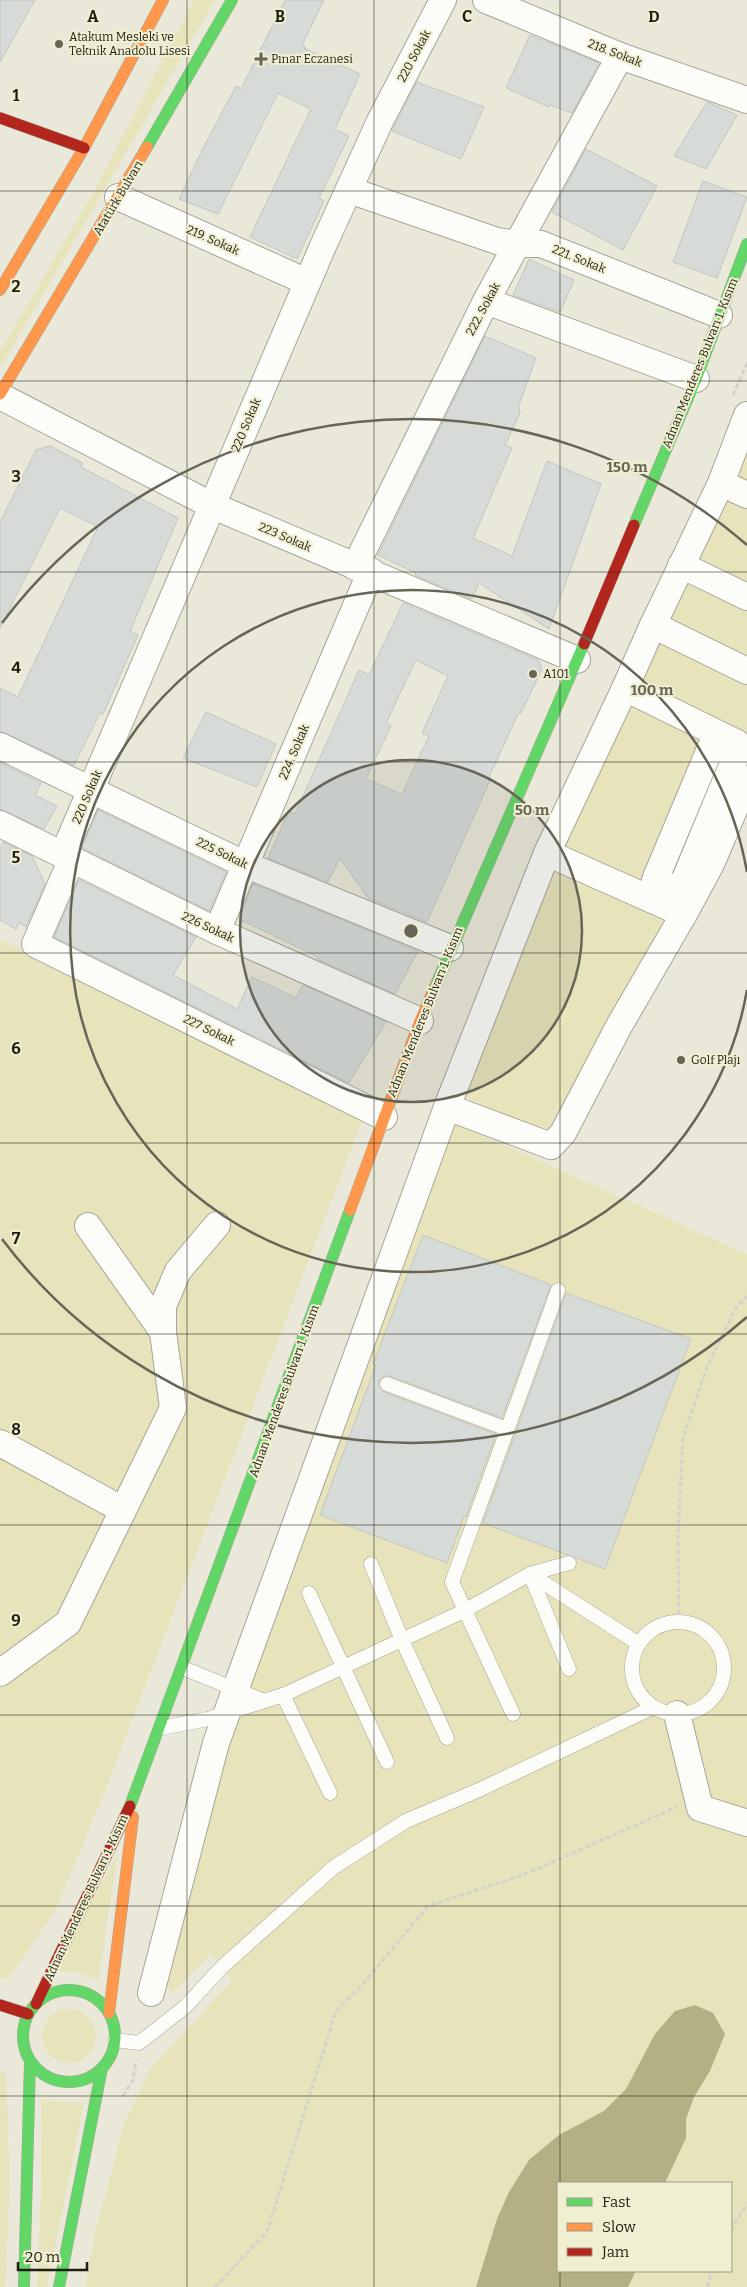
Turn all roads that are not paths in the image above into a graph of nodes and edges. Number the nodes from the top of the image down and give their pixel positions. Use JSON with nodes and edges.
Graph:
{"nodes":[{"id":1,"x":163,"y":0,"type":"edge"},
{"id":2,"x":232,"y":0,"type":"edge"},
{"id":3,"x":443,"y":0,"type":"edge"},
{"id":4,"x":486,"y":0,"type":"edge"},
{"id":5,"x":620,"y":56,"type":"junction"},
{"id":6,"x":747,"y":100,"type":"edge"},
{"id":7,"x":0,"y":118,"type":"edge"},
{"id":8,"x":84,"y":148,"type":"junction"},
{"id":9,"x":349,"y":190,"type":"junction"},
{"id":10,"x":118,"y":197,"type":"junction"},
{"id":11,"x":519,"y":244,"type":"junction"},
{"id":12,"x":747,"y":244,"type":"edge"},
{"id":13,"x":307,"y":282,"type":"junction"},
{"id":14,"x":0,"y":290,"type":"edge"},
{"id":15,"x":486,"y":301,"type":"junction"},
{"id":16,"x":719,"y":315,"type":"junction"},
{"id":17,"x":696,"y":379,"type":"junction"},
{"id":18,"x":0,"y":395,"type":"edge"},
{"id":19,"x":747,"y":415,"type":"edge"},
{"id":20,"x":721,"y":483,"type":"junction"},
{"id":21,"x":747,"y":495,"type":"edge"},
{"id":22,"x":211,"y":505,"type":"junction"},
{"id":23,"x":682,"y":565,"type":"junction"},
{"id":24,"x":363,"y":569,"type":"junction"},
{"id":25,"x":747,"y":597,"type":"edge"},
{"id":26,"x":653,"y":625,"type":"junction"},
{"id":27,"x":577,"y":660,"type":"junction"},
{"id":28,"x":747,"y":671,"type":"edge"},
{"id":29,"x":625,"y":688,"type":"junction"},
{"id":30,"x":0,"y":746,"type":"edge"},
{"id":31,"x":733,"y":746,"type":"edge"},
{"id":32,"x":747,"y":779,"type":"edge"},
{"id":33,"x":91,"y":789,"type":"junction"},
{"id":34,"x":0,"y":824,"type":"edge"},
{"id":35,"x":548,"y":853,"type":"junction"},
{"id":36,"x":67,"y":858,"type":"junction"},
{"id":37,"x":246,"y":865,"type":"junction"},
{"id":38,"x":657,"y":890,"type":"junction"},
{"id":39,"x":684,"y":914,"type":"junction"},
{"id":40,"x":217,"y":931,"type":"junction"},
{"id":41,"x":35,"y":944,"type":"joint"},
{"id":42,"x":450,"y":948,"type":"junction"},
{"id":43,"x":420,"y":1021,"type":"junction"},
{"id":44,"x":447,"y":1107,"type":"junction"},
{"id":45,"x":384,"y":1116,"type":"junction"},
{"id":46,"x":217,"y":1225,"type":"dead end"},
{"id":47,"x":88,"y":1226,"type":"dead end"},
{"id":48,"x":558,"y":1290,"type":"dead end"},
{"id":49,"x":164,"y":1332,"type":"junction"},
{"id":50,"x":387,"y":1384,"type":"dead end"},
{"id":51,"x":507,"y":1429,"type":"junction"},
{"id":52,"x":0,"y":1443,"type":"edge"},
{"id":53,"x":123,"y":1510,"type":"junction"},
{"id":54,"x":569,"y":1563,"type":"dead end"},
{"id":55,"x":371,"y":1564,"type":"dead end"},
{"id":56,"x":530,"y":1574,"type":"junction"},
{"id":57,"x":309,"y":1593,"type":"dead end"},
{"id":58,"x":464,"y":1611,"type":"junction"},
{"id":59,"x":402,"y":1640,"type":"junction"},
{"id":60,"x":639,"y":1644,"type":"junction"},
{"id":61,"x":184,"y":1668,"type":"junction"},
{"id":62,"x":343,"y":1668,"type":"junction"},
{"id":63,"x":568,"y":1669,"type":"dead end"},
{"id":64,"x":0,"y":1673,"type":"edge"},
{"id":65,"x":283,"y":1695,"type":"junction"},
{"id":66,"x":231,"y":1701,"type":"junction"},
{"id":67,"x":264,"y":1701,"type":"junction"},
{"id":68,"x":665,"y":1711,"type":"junction"},
{"id":69,"x":513,"y":1714,"type":"dead end"},
{"id":70,"x":162,"y":1728,"type":"junction"},
{"id":71,"x":447,"y":1738,"type":"dead end"},
{"id":72,"x":387,"y":1762,"type":"dead end"},
{"id":73,"x":136,"y":1793,"type":"junction"},
{"id":74,"x":330,"y":1793,"type":"dead end"},
{"id":75,"x":747,"y":1823,"type":"edge"},
{"id":76,"x":151,"y":1993,"type":"dead end"},
{"id":77,"x":36,"y":2004,"type":"junction"},
{"id":78,"x":0,"y":2005,"type":"edge"},
{"id":79,"x":109,"y":2013,"type":"junction"},
{"id":80,"x":28,"y":2014,"type":"junction"},
{"id":81,"x":115,"y":2040,"type":"junction"},
{"id":82,"x":8,"y":2042,"type":"dead end"},
{"id":83,"x":24,"y":2046,"type":"junction"},
{"id":84,"x":30,"y":2061,"type":"junction"},
{"id":85,"x":102,"y":2068,"type":"junction"},
{"id":86,"x":24,"y":2287,"type":"edge"},
{"id":87,"x":60,"y":2287,"type":"edge"}],
"edges":[{"from":1,"to":8,"type":"main road"},
{"from":2,"to":10,"type":"main road","name":"Atatürk Bulvarı"},
{"from":3,"to":9,"type":"street","name":"220 Sokak"},
{"from":4,"to":5,"type":"street","name":"218. Sokak"},
{"from":5,"to":6,"type":"street","name":"218. Sokak"},
{"from":5,"to":11,"type":"street","name":"222. Sokak"},
{"from":7,"to":8,"type":"main road"},
{"from":8,"to":14,"type":"main road"},
{"from":9,"to":11,"type":"street","name":"221. Sokak"},
{"from":9,"to":13,"type":"street","name":"220 Sokak"},
{"from":10,"to":13,"type":"street","name":"219. Sokak"},
{"from":10,"to":18,"type":"main road","name":"Atatürk Bulvarı"},
{"from":11,"to":15,"type":"street","name":"222. Sokak"},
{"from":11,"to":16,"type":"street","name":"221. Sokak"},
{"from":12,"to":16,"type":"main road","name":"Adnan Menderes Bulvarı 1. Kısım"},
{"from":13,"to":22,"type":"street","name":"220 Sokak"},
{"from":15,"to":17,"type":"street"},
{"from":15,"to":24,"type":"street","name":"222. Sokak"},
{"from":16,"to":17,"type":"main road","name":"Adnan Menderes Bulvarı 1. Kısım"},
{"from":17,"to":27,"type":"main road","name":"Adnan Menderes Bulvarı 1. Kısım"},
{"from":18,"to":22,"type":"street","name":"223 Sokak"},
{"from":19,"to":20,"type":"street"},
{"from":20,"to":21,"type":"street"},
{"from":20,"to":23,"type":"street"},
{"from":22,"to":24,"type":"street","name":"223 Sokak"},
{"from":22,"to":33,"type":"street","name":"220 Sokak"},
{"from":23,"to":25,"type":"street"},
{"from":23,"to":26,"type":"street"},
{"from":24,"to":27,"type":"street","name":"223 Sokak"},
{"from":24,"to":37,"type":"street","name":"224. Sokak"},
{"from":26,"to":28,"type":"street"},
{"from":26,"to":29,"type":"street"},
{"from":27,"to":42,"type":"main road","name":"Adnan Menderes Bulvarı 1. Kısım"},
{"from":29,"to":31,"type":"street"},
{"from":29,"to":35,"type":"street"},
{"from":30,"to":33,"type":"street","name":"225 Sokak"},
{"from":31,"to":38,"type":"street"},
{"from":32,"to":39,"type":"street"},
{"from":33,"to":36,"type":"street","name":"220 Sokak"},
{"from":33,"to":37,"type":"street","name":"225 Sokak"},
{"from":34,"to":36,"type":"street","name":"226 Sokak"},
{"from":35,"to":38,"type":"street"},
{"from":35,"to":44,"type":"street"},
{"from":36,"to":40,"type":"street","name":"226 Sokak"},
{"from":36,"to":41,"type":"street","name":"220 Sokak"},
{"from":37,"to":40,"type":"street","name":"224. Sokak"},
{"from":37,"to":42,"type":"street","name":"225 Sokak"},
{"from":38,"to":39,"type":"street"},
{"from":39,"to":44,"type":"street"},
{"from":40,"to":43,"type":"street","name":"226 Sokak"},
{"from":41,"to":45,"type":"street","name":"227 Sokak"},
{"from":42,"to":43,"type":"main road","name":"Adnan Menderes Bulvarı 1. Kısım"},
{"from":43,"to":45,"type":"main road","name":"Adnan Menderes Bulvarı 1. Kısım"},
{"from":44,"to":66,"type":"street"},
{"from":45,"to":61,"type":"main road","name":"Adnan Menderes Bulvarı 1. Kısım"},
{"from":46,"to":49,"type":"street"},
{"from":47,"to":49,"type":"street"},
{"from":48,"to":51,"type":"lane"},
{"from":49,"to":53,"type":"street"},
{"from":50,"to":51,"type":"lane"},
{"from":51,"to":58,"type":"lane"},
{"from":52,"to":53,"type":"street"},
{"from":53,"to":64,"type":"street"},
{"from":54,"to":56,"type":"lane"},
{"from":55,"to":59,"type":"lane"},
{"from":56,"to":58,"type":"lane"},
{"from":56,"to":60,"type":"lane"},
{"from":56,"to":63,"type":"lane"},
{"from":57,"to":62,"type":"lane"},
{"from":58,"to":59,"type":"lane"},
{"from":58,"to":69,"type":"lane"},
{"from":59,"to":62,"type":"lane"},
{"from":59,"to":71,"type":"lane"},
{"from":60,"to":68,"type":"lane"},
{"from":60,"to":68,"type":"lane"},
{"from":61,"to":66,"type":"lane"},
{"from":61,"to":70,"type":"main road","name":"Adnan Menderes Bulvarı 1. Kısım"},
{"from":62,"to":65,"type":"lane"},
{"from":62,"to":72,"type":"lane"},
{"from":65,"to":67,"type":"lane"},
{"from":65,"to":74,"type":"lane"},
{"from":66,"to":67,"type":"lane"},
{"from":66,"to":67,"type":"lane"},
{"from":66,"to":70,"type":"lane"},
{"from":66,"to":76,"type":"street"},
{"from":68,"to":75,"type":"street"},
{"from":68,"to":81,"type":"lane"},
{"from":70,"to":73,"type":"main road","name":"Adnan Menderes Bulvarı 1. Kısım"},
{"from":73,"to":77,"type":"main road","name":"Adnan Menderes Bulvarı 1. Kısım"},
{"from":73,"to":79,"type":"main road","name":"Adnan Menderes Bulvarı 1. Kısım"},
{"from":77,"to":79,"type":"main road"},
{"from":77,"to":80,"type":"main road"},
{"from":78,"to":80,"type":"main road"},
{"from":79,"to":81,"type":"main road"},
{"from":80,"to":83,"type":"main road"},
{"from":81,"to":85,"type":"main road"},
{"from":82,"to":83,"type":"main road"},
{"from":83,"to":84,"type":"main road"},
{"from":84,"to":85,"type":"main road"},
{"from":84,"to":86,"type":"main road"},
{"from":85,"to":87,"type":"main road"}]}
